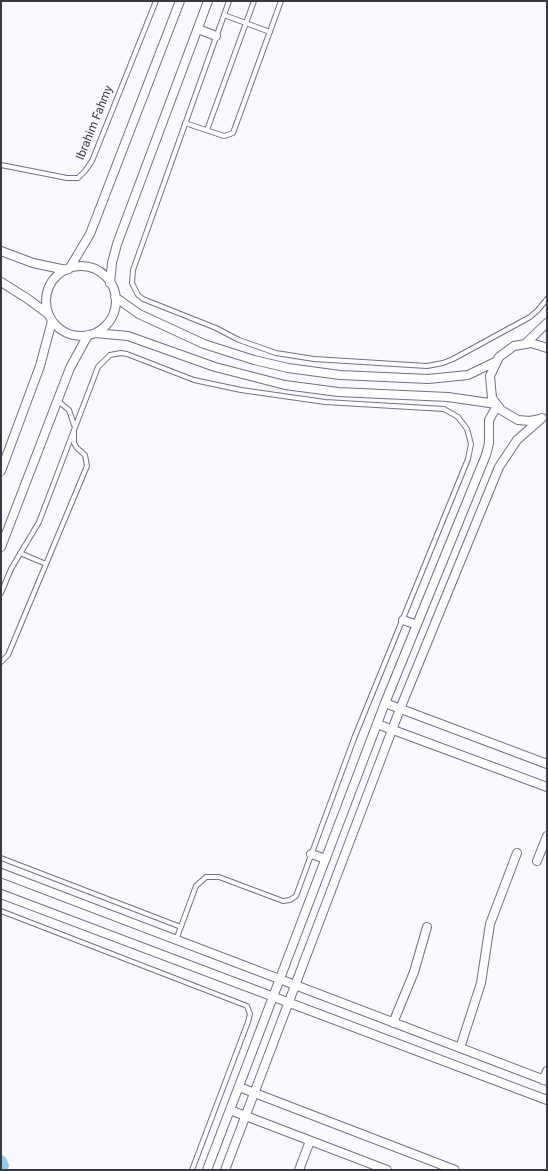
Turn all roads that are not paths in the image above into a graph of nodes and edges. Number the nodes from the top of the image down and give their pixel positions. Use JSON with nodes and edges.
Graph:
{"nodes":[{"id":1,"x":156,"y":1,"type":"edge"},
{"id":2,"x":180,"y":1,"type":"edge"},
{"id":3,"x":208,"y":1,"type":"edge"},
{"id":4,"x":229,"y":1,"type":"edge"},
{"id":5,"x":254,"y":1,"type":"edge"},
{"id":6,"x":282,"y":1,"type":"edge"},
{"id":7,"x":224,"y":15,"type":"junction"},
{"id":8,"x":246,"y":23,"type":"junction"},
{"id":9,"x":198,"y":29,"type":"junction"},
{"id":10,"x":270,"y":32,"type":"junction"},
{"id":11,"x":216,"y":36,"type":"junction"},
{"id":12,"x":185,"y":123,"type":"junction"},
{"id":13,"x":207,"y":130,"type":"junction"},
{"id":14,"x":1,"y":165,"type":"edge"},
{"id":15,"x":1,"y":251,"type":"edge"},
{"id":16,"x":68,"y":269,"type":"junction"},
{"id":17,"x":1,"y":282,"type":"edge"},
{"id":18,"x":110,"y":283,"type":"junction"},
{"id":19,"x":115,"y":296,"type":"junction"},
{"id":20,"x":547,"y":299,"type":"edge"},
{"id":21,"x":50,"y":318,"type":"junction"},
{"id":22,"x":547,"y":323,"type":"edge"},
{"id":23,"x":92,"y":334,"type":"junction"},
{"id":24,"x":526,"y":343,"type":"junction"},
{"id":25,"x":547,"y":348,"type":"edge"},
{"id":26,"x":495,"y":362,"type":"junction"},
{"id":27,"x":58,"y":401,"type":"junction"},
{"id":28,"x":497,"y":405,"type":"junction"},
{"id":29,"x":545,"y":417,"type":"edge"},
{"id":30,"x":74,"y":428,"type":"junction"},
{"id":31,"x":1,"y":471,"type":"edge"},
{"id":32,"x":1,"y":547,"type":"edge"},
{"id":33,"x":20,"y":553,"type":"junction"},
{"id":34,"x":46,"y":564,"type":"junction"},
{"id":35,"x":1,"y":593,"type":"edge"},
{"id":36,"x":403,"y":620,"type":"junction"},
{"id":37,"x":417,"y":625,"type":"junction"},
{"id":38,"x":1,"y":662,"type":"edge"},
{"id":39,"x":385,"y":703,"type":"junction"},
{"id":40,"x":400,"y":709,"type":"junction"},
{"id":41,"x":378,"y":724,"type":"junction"},
{"id":42,"x":392,"y":729,"type":"junction"},
{"id":43,"x":547,"y":764,"type":"edge"},
{"id":44,"x":547,"y":787,"type":"edge"},
{"id":45,"x":547,"y":836,"type":"edge"},
{"id":46,"x":517,"y":853,"type":"dead end"},
{"id":47,"x":311,"y":854,"type":"junction"},
{"id":48,"x":1,"y":858,"type":"edge"},
{"id":49,"x":326,"y":859,"type":"junction"},
{"id":50,"x":537,"y":861,"type":"dead end"},
{"id":51,"x":1,"y":873,"type":"edge"},
{"id":52,"x":1,"y":894,"type":"edge"},
{"id":53,"x":1,"y":911,"type":"edge"},
{"id":54,"x":181,"y":927,"type":"junction"},
{"id":55,"x":427,"y":927,"type":"dead end"},
{"id":56,"x":176,"y":940,"type":"junction"},
{"id":57,"x":280,"y":980,"type":"junction"},
{"id":58,"x":295,"y":986,"type":"junction"},
{"id":59,"x":273,"y":997,"type":"junction"},
{"id":60,"x":288,"y":1002,"type":"junction"},
{"id":61,"x":393,"y":1023,"type":"junction"},
{"id":62,"x":460,"y":1048,"type":"junction"},
{"id":63,"x":547,"y":1071,"type":"edge"},
{"id":64,"x":545,"y":1081,"type":"edge"},
{"id":65,"x":239,"y":1087,"type":"junction"},
{"id":66,"x":254,"y":1093,"type":"junction"},
{"id":67,"x":547,"y":1100,"type":"edge"},
{"id":68,"x":230,"y":1110,"type":"junction"},
{"id":69,"x":245,"y":1116,"type":"junction"},
{"id":70,"x":310,"y":1141,"type":"junction"},
{"id":71,"x":192,"y":1170,"type":"edge"},
{"id":72,"x":207,"y":1170,"type":"edge"},
{"id":73,"x":224,"y":1170,"type":"edge"},
{"id":74,"x":299,"y":1170,"type":"edge"},
{"id":75,"x":387,"y":1170,"type":"edge"},
{"id":76,"x":455,"y":1170,"type":"edge"}],
"edges":[{"from":1,"to":14,"type":"lane","name":"Ibrahim Fahmy"},
{"from":2,"to":16,"type":"street"},
{"from":3,"to":9,"type":"street"},
{"from":4,"to":7,"type":"lane"},
{"from":5,"to":8,"type":"lane"},
{"from":6,"to":10,"type":"lane"},
{"from":7,"to":8,"type":"lane"},
{"from":7,"to":11,"type":"lane"},
{"from":8,"to":10,"type":"lane"},
{"from":8,"to":13,"type":"lane"},
{"from":9,"to":11,"type":"street"},
{"from":9,"to":18,"type":"street"},
{"from":10,"to":13,"type":"lane"},
{"from":11,"to":12,"type":"lane"},
{"from":12,"to":13,"type":"lane"},
{"from":12,"to":20,"type":"lane"},
{"from":15,"to":16,"type":"street"},
{"from":16,"to":18,"type":"street"},
{"from":16,"to":21,"type":"street"},
{"from":17,"to":21,"type":"street"},
{"from":18,"to":19,"type":"street"},
{"from":19,"to":23,"type":"street"},
{"from":19,"to":26,"type":"street"},
{"from":21,"to":23,"type":"street"},
{"from":21,"to":31,"type":"street"},
{"from":22,"to":24,"type":"street"},
{"from":23,"to":27,"type":"street"},
{"from":23,"to":28,"type":"street"},
{"from":24,"to":25,"type":"street"},
{"from":24,"to":26,"type":"street"},
{"from":26,"to":28,"type":"street"},
{"from":27,"to":30,"type":"lane"},
{"from":27,"to":32,"type":"street"},
{"from":28,"to":29,"type":"street"},
{"from":28,"to":37,"type":"street"},
{"from":29,"to":40,"type":"street"},
{"from":30,"to":33,"type":"lane"},
{"from":30,"to":34,"type":"lane"},
{"from":30,"to":36,"type":"lane"},
{"from":33,"to":34,"type":"lane"},
{"from":33,"to":35,"type":"lane"},
{"from":34,"to":38,"type":"lane"},
{"from":36,"to":37,"type":"street"},
{"from":36,"to":47,"type":"lane"},
{"from":37,"to":39,"type":"street"},
{"from":39,"to":40,"type":"street"},
{"from":39,"to":41,"type":"street"},
{"from":40,"to":42,"type":"street"},
{"from":40,"to":43,"type":"street"},
{"from":41,"to":42,"type":"street"},
{"from":41,"to":49,"type":"street"},
{"from":42,"to":44,"type":"street"},
{"from":42,"to":58,"type":"street"},
{"from":45,"to":50,"type":"street"},
{"from":46,"to":62,"type":"street"},
{"from":47,"to":49,"type":"street"},
{"from":47,"to":54,"type":"lane"},
{"from":48,"to":54,"type":"lane"},
{"from":49,"to":57,"type":"street"},
{"from":51,"to":56,"type":"street"},
{"from":52,"to":59,"type":"street"},
{"from":53,"to":71,"type":"lane"},
{"from":54,"to":56,"type":"lane"},
{"from":55,"to":61,"type":"street"},
{"from":56,"to":57,"type":"street"},
{"from":57,"to":58,"type":"street"},
{"from":57,"to":59,"type":"street"},
{"from":58,"to":60,"type":"street"},
{"from":58,"to":61,"type":"street"},
{"from":59,"to":60,"type":"street"},
{"from":59,"to":65,"type":"street"},
{"from":60,"to":66,"type":"street"},
{"from":60,"to":67,"type":"street"},
{"from":61,"to":62,"type":"street"},
{"from":62,"to":64,"type":"street"},
{"from":63,"to":64,"type":"street"},
{"from":65,"to":66,"type":"street"},
{"from":65,"to":68,"type":"street"},
{"from":66,"to":69,"type":"street"},
{"from":66,"to":76,"type":"street"},
{"from":68,"to":69,"type":"street"},
{"from":68,"to":72,"type":"street"},
{"from":69,"to":70,"type":"street"},
{"from":69,"to":73,"type":"street"},
{"from":70,"to":74,"type":"street"},
{"from":70,"to":75,"type":"street"}]}
